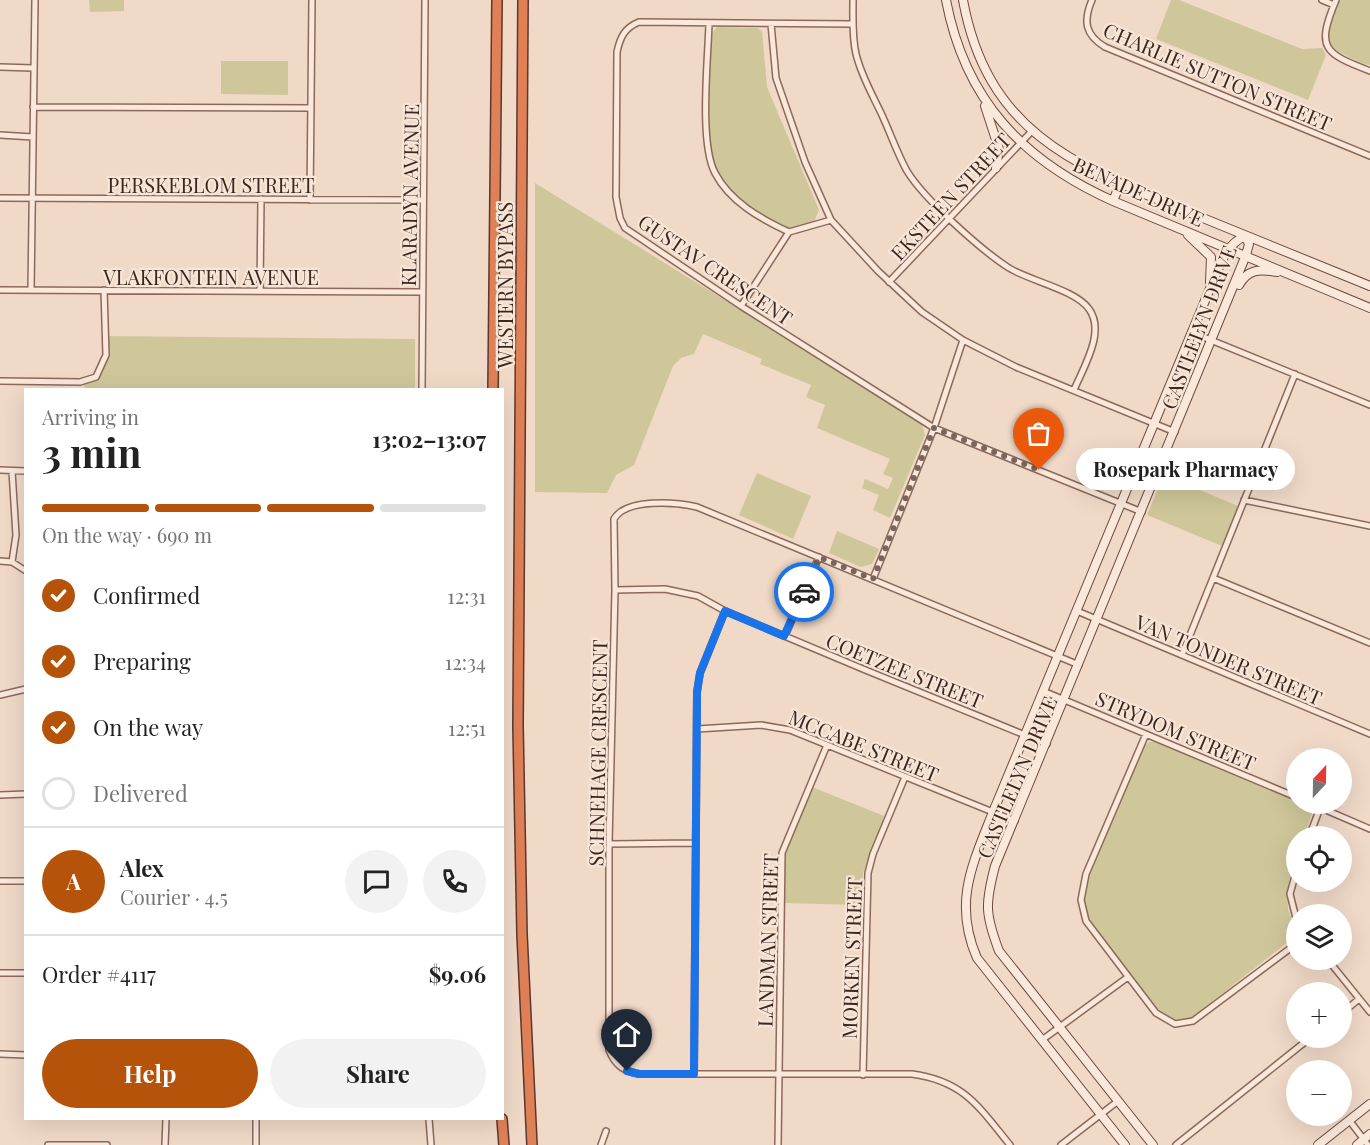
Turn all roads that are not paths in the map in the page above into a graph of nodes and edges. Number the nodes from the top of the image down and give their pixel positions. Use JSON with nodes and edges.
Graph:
{"nodes":[{"id":1,"x":35,"y":0,"type":"edge"},
{"id":2,"x":312,"y":0,"type":"edge"},
{"id":3,"x":426,"y":0,"type":"edge"},
{"id":4,"x":496,"y":0,"type":"edge"},
{"id":5,"x":524,"y":0,"type":"edge"},
{"id":6,"x":853,"y":0,"type":"edge"},
{"id":7,"x":946,"y":0,"type":"edge"},
{"id":8,"x":963,"y":0,"type":"edge"},
{"id":9,"x":1092,"y":0,"type":"edge"},
{"id":10,"x":1322,"y":0,"type":"edge"},
{"id":11,"x":1335,"y":2,"type":"edge"},
{"id":12,"x":708,"y":23,"type":"junction"},
{"id":13,"x":771,"y":24,"type":"junction"},
{"id":14,"x":853,"y":24,"type":"junction"},
{"id":15,"x":0,"y":67,"type":"edge"},
{"id":16,"x":33,"y":68,"type":"junction"},
{"id":17,"x":1370,"y":71,"type":"edge"},
{"id":18,"x":983,"y":100,"type":"junction"},
{"id":19,"x":33,"y":107,"type":"junction"},
{"id":20,"x":311,"y":108,"type":"junction"},
{"id":21,"x":1032,"y":131,"type":"junction"},
{"id":22,"x":0,"y":135,"type":"edge"},
{"id":23,"x":33,"y":136,"type":"junction"},
{"id":24,"x":1020,"y":143,"type":"junction"},
{"id":25,"x":1370,"y":156,"type":"edge"},
{"id":26,"x":996,"y":168,"type":"junction"},
{"id":27,"x":1120,"y":184,"type":"junction"},
{"id":28,"x":0,"y":198,"type":"edge"},
{"id":29,"x":32,"y":198,"type":"junction"},
{"id":30,"x":261,"y":200,"type":"junction"},
{"id":31,"x":310,"y":200,"type":"junction"},
{"id":32,"x":422,"y":200,"type":"junction"},
{"id":33,"x":1113,"y":201,"type":"junction"},
{"id":34,"x":950,"y":217,"type":"junction"},
{"id":35,"x":831,"y":220,"type":"junction"},
{"id":36,"x":1180,"y":228,"type":"junction"},
{"id":37,"x":789,"y":232,"type":"junction"},
{"id":38,"x":1245,"y":236,"type":"junction"},
{"id":39,"x":1228,"y":248,"type":"junction"},
{"id":40,"x":1246,"y":255,"type":"junction"},
{"id":41,"x":1296,"y":277,"type":"junction"},
{"id":42,"x":889,"y":282,"type":"junction"},
{"id":43,"x":1370,"y":286,"type":"edge"},
{"id":44,"x":0,"y":290,"type":"edge"},
{"id":45,"x":31,"y":290,"type":"junction"},
{"id":46,"x":104,"y":290,"type":"junction"},
{"id":47,"x":260,"y":291,"type":"junction"},
{"id":48,"x":1209,"y":291,"type":"junction"},
{"id":49,"x":422,"y":292,"type":"junction"},
{"id":50,"x":1227,"y":303,"type":"junction"},
{"id":51,"x":741,"y":306,"type":"junction"},
{"id":52,"x":1370,"y":308,"type":"edge"},
{"id":53,"x":1191,"y":332,"type":"junction"},
{"id":54,"x":963,"y":340,"type":"junction"},
{"id":55,"x":1212,"y":340,"type":"junction"},
{"id":56,"x":1295,"y":374,"type":"junction"},
{"id":57,"x":0,"y":381,"type":"edge"},
{"id":58,"x":422,"y":388,"type":"edge"},
{"id":59,"x":493,"y":388,"type":"edge"},
{"id":60,"x":1074,"y":390,"type":"junction"},
{"id":61,"x":1370,"y":405,"type":"edge"},
{"id":62,"x":1153,"y":424,"type":"junction"},
{"id":63,"x":934,"y":428,"type":"junction"},
{"id":64,"x":1175,"y":432,"type":"junction"},
{"id":65,"x":0,"y":470,"type":"edge"},
{"id":66,"x":12,"y":471,"type":"junction"},
{"id":67,"x":24,"y":471,"type":"edge"},
{"id":68,"x":1244,"y":500,"type":"junction"},
{"id":69,"x":1121,"y":503,"type":"junction"},
{"id":70,"x":1142,"y":512,"type":"junction"},
{"id":71,"x":1370,"y":526,"type":"edge"},
{"id":72,"x":819,"y":557,"type":"junction"},
{"id":73,"x":0,"y":561,"type":"edge"},
{"id":74,"x":12,"y":562,"type":"junction"},
{"id":75,"x":24,"y":570,"type":"edge"},
{"id":76,"x":1213,"y":578,"type":"junction"},
{"id":77,"x":873,"y":579,"type":"junction"},
{"id":78,"x":615,"y":590,"type":"junction"},
{"id":79,"x":725,"y":611,"type":"junction"},
{"id":80,"x":1077,"y":611,"type":"junction"},
{"id":81,"x":1098,"y":620,"type":"junction"},
{"id":82,"x":784,"y":636,"type":"junction"},
{"id":83,"x":1370,"y":643,"type":"edge"},
{"id":84,"x":1182,"y":655,"type":"junction"},
{"id":85,"x":1058,"y":656,"type":"junction"},
{"id":86,"x":1080,"y":666,"type":"junction"},
{"id":87,"x":24,"y":689,"type":"edge"},
{"id":88,"x":1044,"y":691,"type":"junction"},
{"id":89,"x":0,"y":695,"type":"edge"},
{"id":90,"x":1066,"y":700,"type":"junction"},
{"id":91,"x":697,"y":729,"type":"junction"},
{"id":92,"x":1146,"y":734,"type":"junction"},
{"id":93,"x":1370,"y":734,"type":"edge"},
{"id":94,"x":1026,"y":735,"type":"junction"},
{"id":95,"x":1047,"y":744,"type":"junction"},
{"id":96,"x":827,"y":745,"type":"junction"},
{"id":97,"x":905,"y":777,"type":"junction"},
{"id":98,"x":1286,"y":793,"type":"edge"},
{"id":99,"x":24,"y":794,"type":"edge"},
{"id":100,"x":0,"y":795,"type":"edge"},
{"id":101,"x":993,"y":812,"type":"junction"},
{"id":102,"x":1334,"y":814,"type":"edge"},
{"id":103,"x":1015,"y":821,"type":"junction"},
{"id":104,"x":1370,"y":829,"type":"edge"},
{"id":105,"x":695,"y":843,"type":"junction"},
{"id":106,"x":609,"y":844,"type":"junction"},
{"id":107,"x":0,"y":881,"type":"edge"},
{"id":108,"x":24,"y":882,"type":"edge"},
{"id":109,"x":1286,"y":951,"type":"edge"},
{"id":110,"x":1336,"y":970,"type":"edge"},
{"id":111,"x":0,"y":973,"type":"edge"},
{"id":112,"x":24,"y":973,"type":"edge"},
{"id":113,"x":1128,"y":976,"type":"junction"},
{"id":114,"x":1359,"y":999,"type":"junction"},
{"id":115,"x":1352,"y":1005,"type":"edge"},
{"id":116,"x":1370,"y":1012,"type":"edge"},
{"id":117,"x":1059,"y":1027,"type":"junction"},
{"id":118,"x":1042,"y":1040,"type":"junction"},
{"id":119,"x":1297,"y":1048,"type":"edge"},
{"id":120,"x":0,"y":1054,"type":"edge"},
{"id":121,"x":24,"y":1055,"type":"edge"},
{"id":122,"x":694,"y":1074,"type":"junction"},
{"id":123,"x":779,"y":1075,"type":"junction"},
{"id":124,"x":863,"y":1075,"type":"junction"},
{"id":125,"x":1118,"y":1101,"type":"junction"},
{"id":126,"x":1370,"y":1104,"type":"edge"},
{"id":127,"x":1101,"y":1114,"type":"junction"},
{"id":128,"x":1352,"y":1118,"type":"edge"},
{"id":129,"x":166,"y":1120,"type":"edge"},
{"id":130,"x":256,"y":1120,"type":"edge"},
{"id":131,"x":429,"y":1120,"type":"edge"},
{"id":132,"x":502,"y":1120,"type":"edge"},
{"id":133,"x":1352,"y":1123,"type":"edge"},
{"id":134,"x":1342,"y":1126,"type":"edge"},
{"id":135,"x":606,"y":1131,"type":"dead end"},
{"id":136,"x":1367,"y":1140,"type":"edge"},
{"id":137,"x":48,"y":1145,"type":"edge"},
{"id":138,"x":106,"y":1145,"type":"edge"},
{"id":139,"x":165,"y":1145,"type":"edge"},
{"id":140,"x":256,"y":1145,"type":"edge"},
{"id":141,"x":430,"y":1145,"type":"edge"},
{"id":142,"x":504,"y":1145,"type":"edge"},
{"id":143,"x":532,"y":1145,"type":"edge"},
{"id":144,"x":601,"y":1145,"type":"edge"},
{"id":145,"x":778,"y":1145,"type":"edge"},
{"id":146,"x":1010,"y":1145,"type":"edge"},
{"id":147,"x":1061,"y":1145,"type":"edge"},
{"id":148,"x":1125,"y":1145,"type":"edge"},
{"id":149,"x":1153,"y":1145,"type":"edge"},
{"id":150,"x":1176,"y":1145,"type":"edge"},
{"id":151,"x":1318,"y":1145,"type":"edge"},
{"id":152,"x":1357,"y":1145,"type":"edge"}],
"edges":[{"from":1,"to":16,"type":"street"},
{"from":2,"to":20,"type":"street"},
{"from":3,"to":32,"type":"street","name":"KLARADYN AVENUE"},
{"from":4,"to":59,"type":"highway","name":"WESTERN BYPASS"},
{"from":5,"to":143,"type":"highway","name":"WESTERN BYPASS"},
{"from":6,"to":14,"type":"street"},
{"from":7,"to":18,"type":"street","name":"BENADE DRIVE"},
{"from":8,"to":21,"type":"street","name":"BENADE DRIVE"},
{"from":9,"to":25,"type":"street","name":"CHARLIE SUTTON STREET"},
{"from":10,"to":11,"type":"street"},
{"from":11,"to":17,"type":"street"},
{"from":12,"to":13,"type":"street","name":"GUSTAV CRESCENT"},
{"from":12,"to":37,"type":"street"},
{"from":12,"to":51,"type":"street","name":"GUSTAV CRESCENT"},
{"from":13,"to":14,"type":"street","name":"GUSTAV CRESCENT"},
{"from":13,"to":35,"type":"street"},
{"from":14,"to":34,"type":"street"},
{"from":15,"to":16,"type":"street"},
{"from":16,"to":19,"type":"street"},
{"from":18,"to":24,"type":"street","name":"BENADE DRIVE"},
{"from":18,"to":26,"type":"street"},
{"from":19,"to":20,"type":"street"},
{"from":19,"to":23,"type":"street"},
{"from":20,"to":31,"type":"street"},
{"from":21,"to":24,"type":"street","name":"EKSTEEN STREET"},
{"from":21,"to":27,"type":"street","name":"BENADE DRIVE"},
{"from":22,"to":23,"type":"street"},
{"from":23,"to":29,"type":"street"},
{"from":24,"to":26,"type":"street","name":"EKSTEEN STREET"},
{"from":24,"to":33,"type":"street","name":"BENADE DRIVE"},
{"from":26,"to":34,"type":"street","name":"EKSTEEN STREET"},
{"from":27,"to":33,"type":"street"},
{"from":27,"to":38,"type":"street","name":"BENADE DRIVE"},
{"from":28,"to":29,"type":"street","name":"PERSKEBLOM STREET"},
{"from":29,"to":30,"type":"street","name":"PERSKEBLOM STREET"},
{"from":29,"to":45,"type":"street"},
{"from":30,"to":31,"type":"street","name":"PERSKEBLOM STREET"},
{"from":30,"to":47,"type":"street"},
{"from":31,"to":32,"type":"street","name":"PERSKEBLOM STREET"},
{"from":32,"to":49,"type":"street","name":"KLARADYN AVENUE"},
{"from":33,"to":36,"type":"street","name":"BENADE DRIVE"},
{"from":34,"to":42,"type":"street","name":"EKSTEEN STREET"},
{"from":34,"to":60,"type":"street"},
{"from":35,"to":37,"type":"street"},
{"from":35,"to":42,"type":"street"},
{"from":36,"to":39,"type":"street","name":"BENADE DRIVE"},
{"from":36,"to":48,"type":"street"},
{"from":37,"to":51,"type":"street"},
{"from":38,"to":39,"type":"street","name":"CASTLELYN DRIVE"},
{"from":38,"to":40,"type":"street","name":"CASTLELYN DRIVE"},
{"from":38,"to":43,"type":"street","name":"BENADE DRIVE"},
{"from":39,"to":40,"type":"street","name":"BENADE DRIVE"},
{"from":39,"to":48,"type":"street","name":"CASTLELYN DRIVE"},
{"from":40,"to":41,"type":"street","name":"BENADE DRIVE"},
{"from":40,"to":50,"type":"street","name":"CASTLELYN DRIVE"},
{"from":41,"to":50,"type":"street"},
{"from":41,"to":52,"type":"street","name":"BENADE DRIVE"},
{"from":42,"to":54,"type":"street"},
{"from":44,"to":45,"type":"street","name":"VLAKFONTEIN AVENUE"},
{"from":45,"to":46,"type":"street","name":"VLAKFONTEIN AVENUE"},
{"from":46,"to":47,"type":"street","name":"VLAKFONTEIN AVENUE"},
{"from":46,"to":57,"type":"street"},
{"from":47,"to":49,"type":"street","name":"VLAKFONTEIN AVENUE"},
{"from":48,"to":53,"type":"street","name":"CASTLELYN DRIVE"},
{"from":49,"to":58,"type":"street","name":"KLARADYN AVENUE"},
{"from":50,"to":55,"type":"street","name":"CASTLELYN DRIVE"},
{"from":51,"to":63,"type":"street","name":"GUSTAV CRESCENT"},
{"from":53,"to":55,"type":"street"},
{"from":53,"to":62,"type":"street","name":"CASTLELYN DRIVE"},
{"from":54,"to":60,"type":"street"},
{"from":54,"to":63,"type":"street"},
{"from":55,"to":56,"type":"street"},
{"from":55,"to":64,"type":"street","name":"CASTLELYN DRIVE"},
{"from":56,"to":61,"type":"street"},
{"from":56,"to":68,"type":"street"},
{"from":60,"to":62,"type":"street"},
{"from":62,"to":64,"type":"street"},
{"from":62,"to":69,"type":"street","name":"CASTLELYN DRIVE"},
{"from":63,"to":69,"type":"street","name":"GUSTAV CRESCENT"},
{"from":63,"to":77,"type":"street"},
{"from":64,"to":70,"type":"street","name":"CASTLELYN DRIVE"},
{"from":65,"to":66,"type":"street"},
{"from":66,"to":67,"type":"street"},
{"from":66,"to":74,"type":"street"},
{"from":68,"to":71,"type":"street"},
{"from":68,"to":76,"type":"street"},
{"from":69,"to":70,"type":"street","name":"GUSTAV CRESCENT"},
{"from":69,"to":80,"type":"street","name":"CASTLELYN DRIVE"},
{"from":70,"to":81,"type":"street","name":"CASTLELYN DRIVE"},
{"from":72,"to":77,"type":"street","name":"SCHNEHAGE CRESCENT"},
{"from":72,"to":78,"type":"street","name":"SCHNEHAGE CRESCENT"},
{"from":72,"to":82,"type":"street"},
{"from":73,"to":74,"type":"street"},
{"from":74,"to":75,"type":"street"},
{"from":76,"to":83,"type":"street"},
{"from":76,"to":84,"type":"street"},
{"from":77,"to":85,"type":"street","name":"SCHNEHAGE CRESCENT"},
{"from":78,"to":79,"type":"street","name":"COETZEE STREET"},
{"from":78,"to":106,"type":"street","name":"SCHNEHAGE CRESCENT"},
{"from":79,"to":82,"type":"street","name":"COETZEE STREET"},
{"from":79,"to":91,"type":"street"},
{"from":80,"to":81,"type":"street","name":"VAN TONDER STREET"},
{"from":80,"to":85,"type":"street","name":"CASTLELYN DRIVE"},
{"from":81,"to":84,"type":"street","name":"VAN TONDER STREET"},
{"from":81,"to":86,"type":"street","name":"CASTLELYN DRIVE"},
{"from":82,"to":94,"type":"street","name":"COETZEE STREET"},
{"from":84,"to":93,"type":"street","name":"VAN TONDER STREET"},
{"from":85,"to":86,"type":"street","name":"SCHNEHAGE CRESCENT"},
{"from":85,"to":88,"type":"street","name":"CASTLELYN DRIVE"},
{"from":86,"to":90,"type":"street","name":"CASTLELYN DRIVE"},
{"from":87,"to":89,"type":"street"},
{"from":88,"to":90,"type":"street","name":"STRYDOM STREET"},
{"from":88,"to":94,"type":"street","name":"CASTLELYN DRIVE"},
{"from":90,"to":92,"type":"street","name":"STRYDOM STREET"},
{"from":90,"to":95,"type":"street","name":"CASTLELYN DRIVE"},
{"from":91,"to":96,"type":"street","name":"MCCABE STREET"},
{"from":91,"to":105,"type":"street"},
{"from":92,"to":98,"type":"street","name":"STRYDOM STREET"},
{"from":92,"to":113,"type":"street"},
{"from":94,"to":95,"type":"street","name":"COETZEE STREET"},
{"from":94,"to":101,"type":"street","name":"CASTLELYN DRIVE"},
{"from":95,"to":103,"type":"street","name":"CASTLELYN DRIVE"},
{"from":96,"to":97,"type":"street","name":"MCCABE STREET"},
{"from":96,"to":123,"type":"street","name":"LANDMAN STREET"},
{"from":97,"to":101,"type":"street","name":"MCCABE STREET"},
{"from":97,"to":124,"type":"street","name":"MORKEN STREET"},
{"from":99,"to":100,"type":"street"},
{"from":101,"to":103,"type":"street","name":"MCCABE STREET"},
{"from":101,"to":118,"type":"street","name":"CASTLELYN DRIVE"},
{"from":102,"to":104,"type":"street"},
{"from":103,"to":117,"type":"street","name":"CASTLELYN DRIVE"},
{"from":105,"to":106,"type":"street"},
{"from":105,"to":122,"type":"street"},
{"from":106,"to":122,"type":"street","name":"SCHNEHAGE CRESCENT"},
{"from":107,"to":108,"type":"street"},
{"from":109,"to":113,"type":"street"},
{"from":110,"to":114,"type":"street"},
{"from":111,"to":112,"type":"street"},
{"from":113,"to":117,"type":"street"},
{"from":114,"to":115,"type":"street"},
{"from":114,"to":116,"type":"street"},
{"from":117,"to":118,"type":"street"},
{"from":117,"to":125,"type":"street","name":"CASTLELYN DRIVE"},
{"from":118,"to":127,"type":"street","name":"CASTLELYN DRIVE"},
{"from":119,"to":150,"type":"street"},
{"from":120,"to":121,"type":"street"},
{"from":122,"to":123,"type":"street","name":"SCHNEHAGE CRESCENT"},
{"from":123,"to":124,"type":"street","name":"SCHNEHAGE CRESCENT"},
{"from":123,"to":145,"type":"street","name":"LANDMAN STREET"},
{"from":124,"to":146,"type":"street","name":"SCHNEHAGE CRESCENT"},
{"from":125,"to":127,"type":"street"},
{"from":125,"to":149,"type":"street","name":"CASTLELYN DRIVE"},
{"from":126,"to":128,"type":"street"},
{"from":127,"to":147,"type":"street"},
{"from":127,"to":148,"type":"street","name":"CASTLELYN DRIVE"},
{"from":129,"to":139,"type":"street"},
{"from":130,"to":140,"type":"street"},
{"from":131,"to":141,"type":"street"},
{"from":132,"to":142,"type":"highway"},
{"from":133,"to":136,"type":"street"},
{"from":134,"to":151,"type":"street"},
{"from":135,"to":144,"type":"street"},
{"from":136,"to":152,"type":"street"},
{"from":137,"to":138,"type":"street"}]}
